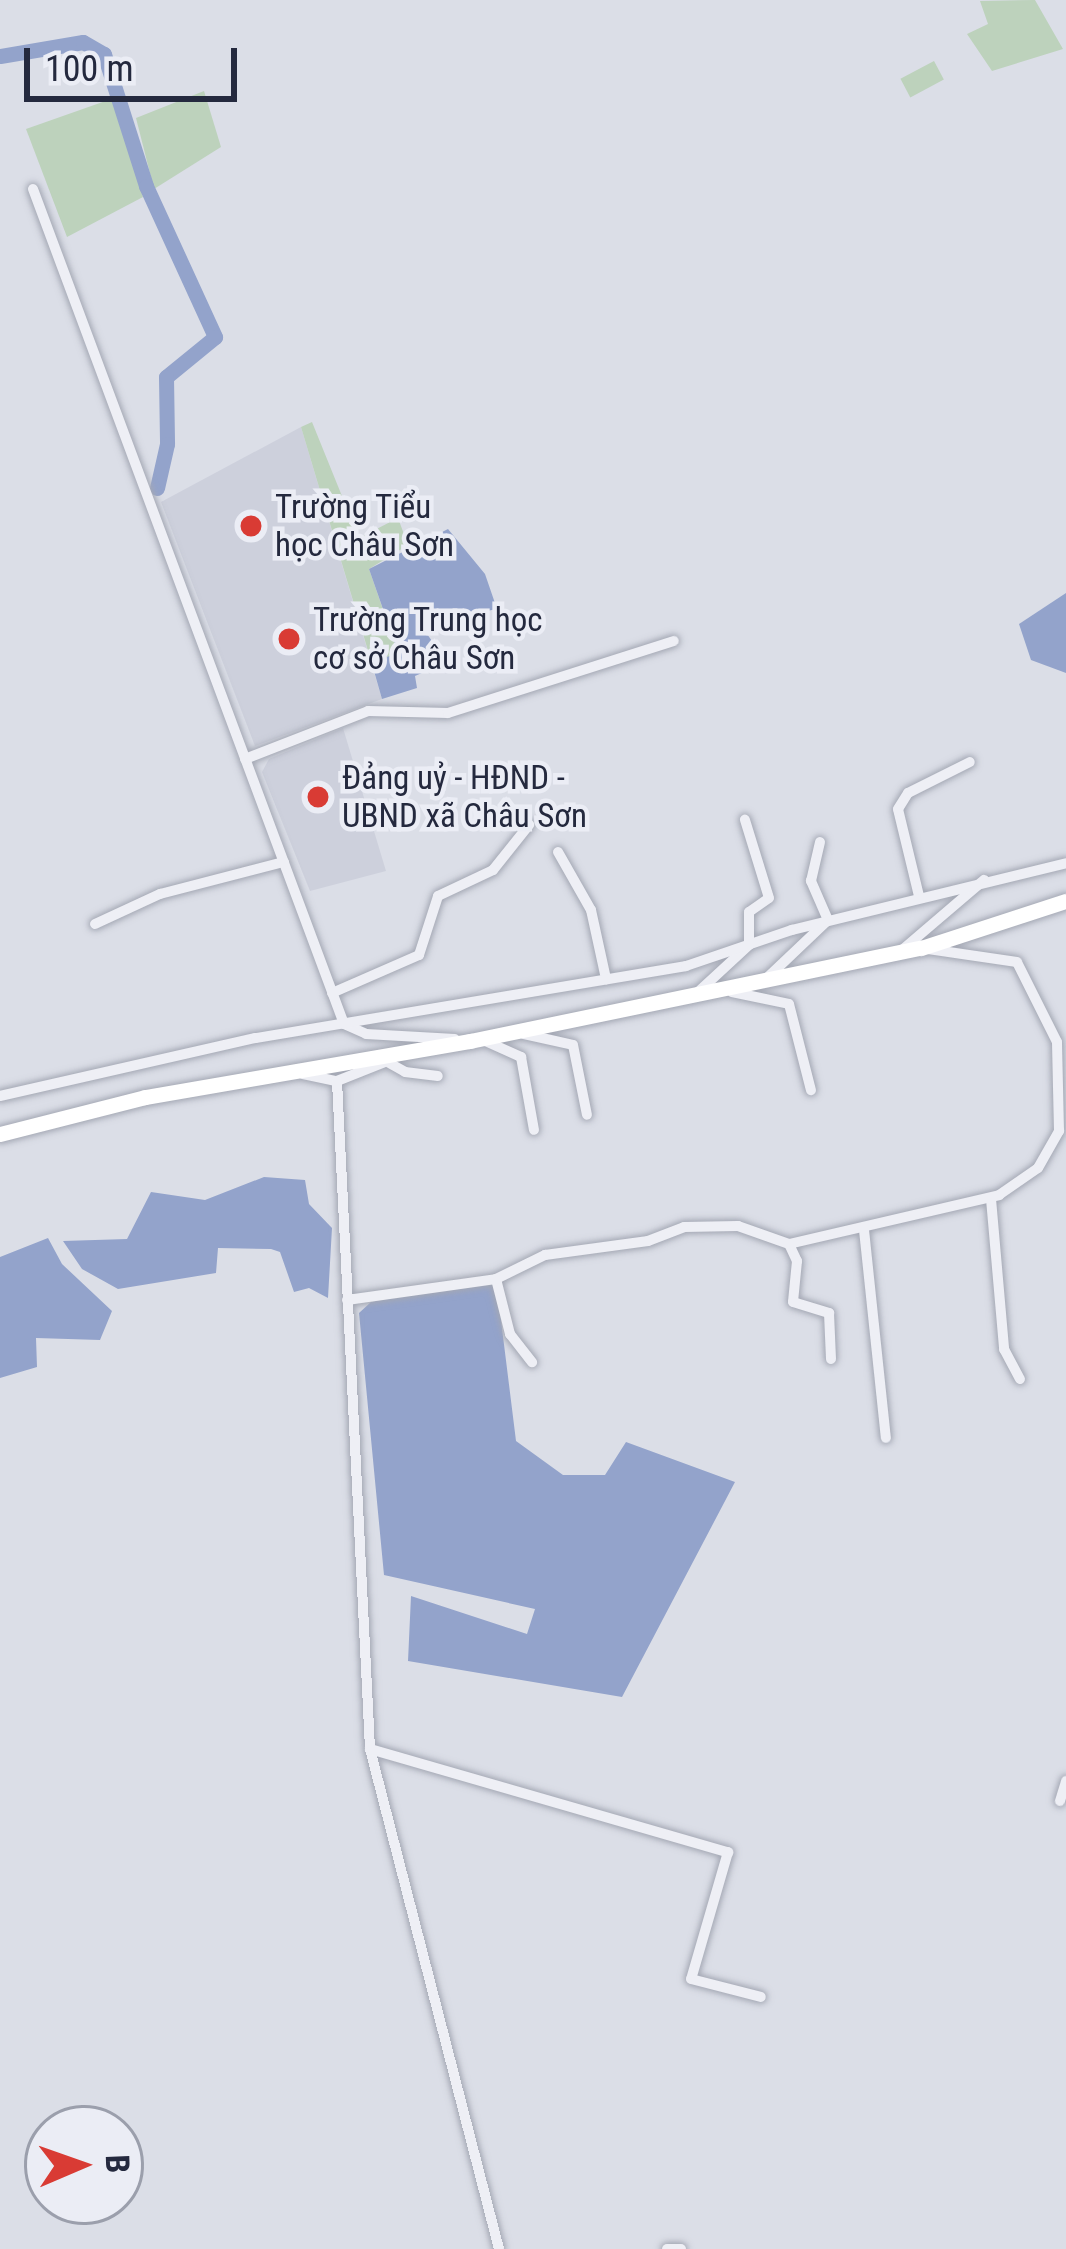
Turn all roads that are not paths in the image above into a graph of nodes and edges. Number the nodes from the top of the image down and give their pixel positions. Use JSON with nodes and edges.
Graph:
{"nodes":[{"id":1,"x":32,"y":189,"type":"dead end"},
{"id":2,"x":674,"y":641,"type":"dead end"},
{"id":3,"x":245,"y":759,"type":"junction"},
{"id":4,"x":970,"y":762,"type":"dead end"},
{"id":5,"x":745,"y":820,"type":"dead end"},
{"id":6,"x":529,"y":825,"type":"dead end"},
{"id":7,"x":820,"y":842,"type":"dead end"},
{"id":8,"x":558,"y":852,"type":"dead end"},
{"id":9,"x":284,"y":862,"type":"junction"},
{"id":10,"x":1066,"y":863,"type":"edge"},
{"id":11,"x":986,"y":878,"type":"junction"},
{"id":12,"x":919,"y":896,"type":"junction"},
{"id":13,"x":1066,"y":901,"type":"edge"},
{"id":14,"x":828,"y":920,"type":"junction"},
{"id":15,"x":95,"y":924,"type":"dead end"},
{"id":16,"x":748,"y":945,"type":"junction"},
{"id":17,"x":921,"y":948,"type":"junction"},
{"id":18,"x":902,"y":950,"type":"junction"},
{"id":19,"x":606,"y":979,"type":"junction"},
{"id":20,"x":766,"y":979,"type":"junction"},
{"id":21,"x":704,"y":992,"type":"junction"},
{"id":22,"x":332,"y":993,"type":"junction"},
{"id":23,"x":344,"y":1024,"type":"junction"},
{"id":24,"x":515,"y":1031,"type":"junction"},
{"id":25,"x":475,"y":1040,"type":"junction"},
{"id":26,"x":380,"y":1057,"type":"junction"},
{"id":27,"x":282,"y":1070,"type":"junction"},
{"id":28,"x":438,"y":1076,"type":"dead end"},
{"id":29,"x":338,"y":1081,"type":"junction"},
{"id":30,"x":811,"y":1090,"type":"dead end"},
{"id":31,"x":0,"y":1096,"type":"edge"},
{"id":32,"x":586,"y":1115,"type":"dead end"},
{"id":33,"x":534,"y":1130,"type":"dead end"},
{"id":34,"x":0,"y":1134,"type":"edge"},
{"id":35,"x":991,"y":1199,"type":"junction"},
{"id":36,"x":864,"y":1230,"type":"junction"},
{"id":37,"x":789,"y":1244,"type":"junction"},
{"id":38,"x":496,"y":1279,"type":"junction"},
{"id":39,"x":347,"y":1300,"type":"junction"},
{"id":40,"x":830,"y":1359,"type":"dead end"},
{"id":41,"x":532,"y":1362,"type":"dead end"},
{"id":42,"x":1020,"y":1379,"type":"dead end"},
{"id":43,"x":886,"y":1438,"type":"dead end"},
{"id":44,"x":370,"y":1749,"type":"junction"},
{"id":45,"x":1066,"y":1780,"type":"edge"},
{"id":46,"x":1060,"y":1801,"type":"dead end"},
{"id":47,"x":761,"y":1997,"type":"dead end"},
{"id":48,"x":500,"y":2249,"type":"edge"},
{"id":49,"x":667,"y":2249,"type":"edge"},
{"id":50,"x":682,"y":2249,"type":"edge"}],
"edges":[{"from":1,"to":3,"type":"street"},
{"from":2,"to":3,"type":"street"},
{"from":3,"to":9,"type":"street"},
{"from":4,"to":12,"type":"street"},
{"from":5,"to":16,"type":"street"},
{"from":6,"to":22,"type":"street"},
{"from":7,"to":14,"type":"street"},
{"from":8,"to":19,"type":"street"},
{"from":9,"to":15,"type":"street"},
{"from":9,"to":22,"type":"street"},
{"from":10,"to":11,"type":"street"},
{"from":11,"to":12,"type":"street"},
{"from":11,"to":18,"type":"street"},
{"from":12,"to":14,"type":"street"},
{"from":13,"to":17,"type":"main road"},
{"from":14,"to":16,"type":"street"},
{"from":14,"to":20,"type":"street"},
{"from":16,"to":19,"type":"street"},
{"from":16,"to":21,"type":"street"},
{"from":17,"to":18,"type":"main road"},
{"from":17,"to":35,"type":"street"},
{"from":18,"to":20,"type":"main road"},
{"from":19,"to":23,"type":"street"},
{"from":20,"to":21,"type":"main road"},
{"from":21,"to":24,"type":"main road"},
{"from":21,"to":30,"type":"street"},
{"from":22,"to":23,"type":"street"},
{"from":23,"to":25,"type":"street"},
{"from":23,"to":31,"type":"street"},
{"from":24,"to":25,"type":"main road"},
{"from":24,"to":32,"type":"street"},
{"from":25,"to":26,"type":"main road"},
{"from":25,"to":33,"type":"street"},
{"from":26,"to":27,"type":"main road"},
{"from":26,"to":28,"type":"street"},
{"from":26,"to":29,"type":"street"},
{"from":27,"to":29,"type":"street"},
{"from":27,"to":34,"type":"main road"},
{"from":29,"to":39,"type":"street"},
{"from":35,"to":36,"type":"street"},
{"from":35,"to":42,"type":"street"},
{"from":36,"to":37,"type":"street"},
{"from":36,"to":43,"type":"street"},
{"from":37,"to":38,"type":"street"},
{"from":37,"to":40,"type":"street"},
{"from":38,"to":39,"type":"street"},
{"from":38,"to":41,"type":"street"},
{"from":39,"to":44,"type":"street"},
{"from":44,"to":47,"type":"street"},
{"from":44,"to":48,"type":"street"},
{"from":45,"to":46,"type":"street"},
{"from":49,"to":50,"type":"street"}]}
